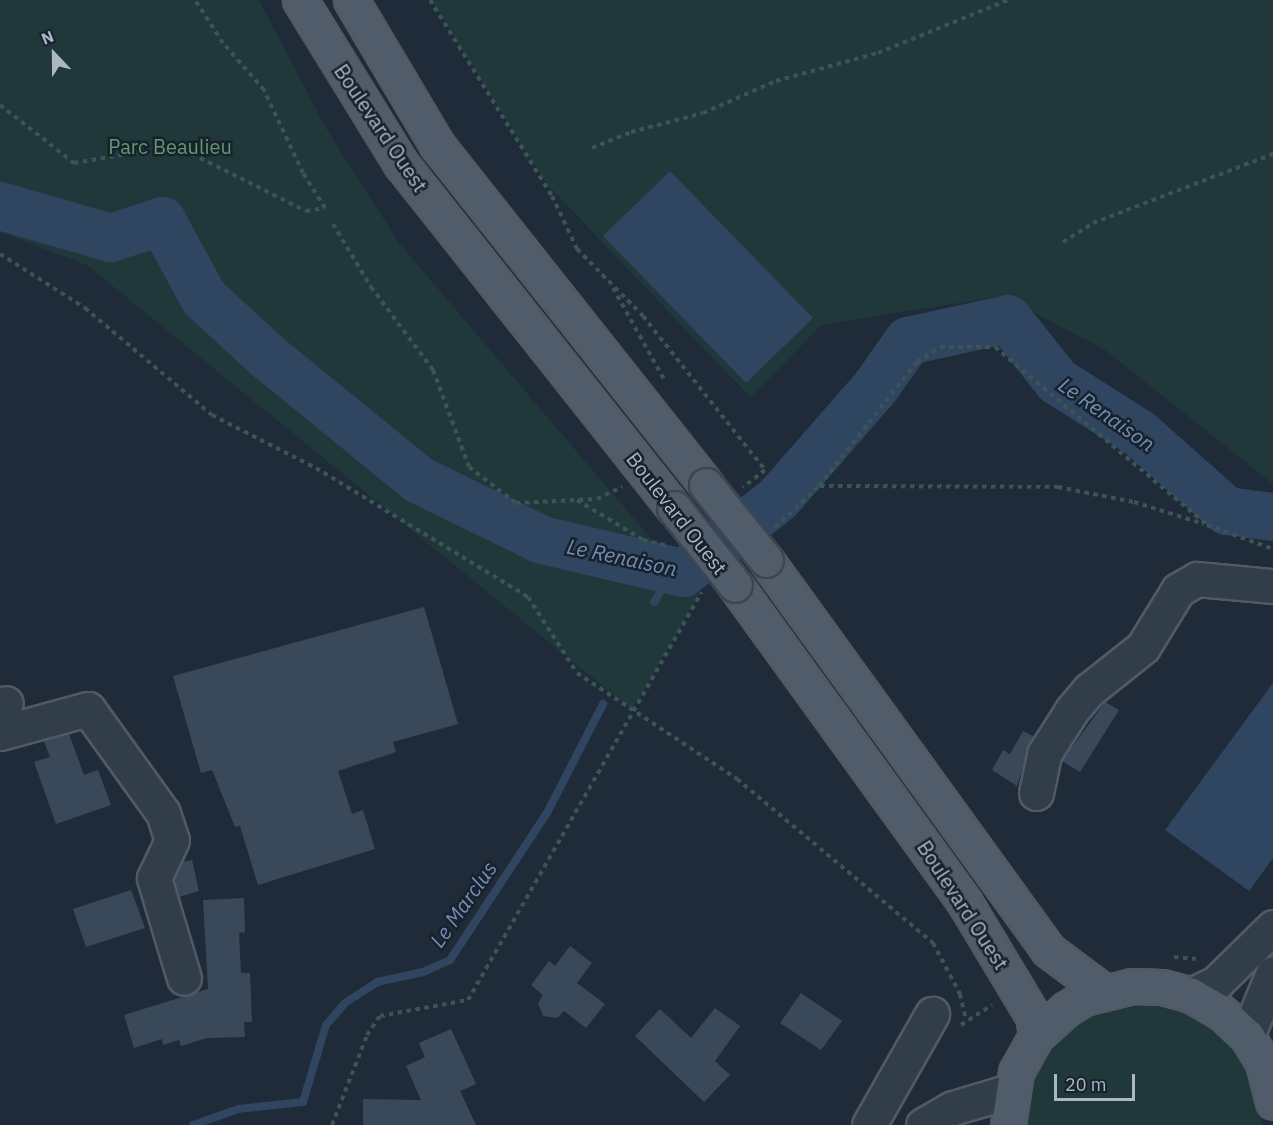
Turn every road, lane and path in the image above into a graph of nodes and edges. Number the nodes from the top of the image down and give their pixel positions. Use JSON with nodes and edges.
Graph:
{"nodes":[{"id":1,"x":195,"y":0,"type":"edge"},
{"id":2,"x":300,"y":0,"type":"edge"},
{"id":3,"x":351,"y":0,"type":"edge"},
{"id":4,"x":1008,"y":0,"type":"edge"},
{"id":5,"x":0,"y":105,"type":"edge"},
{"id":6,"x":592,"y":148,"type":"dead end"},
{"id":7,"x":1273,"y":154,"type":"edge"},
{"id":8,"x":333,"y":224,"type":"dead end"},
{"id":9,"x":1063,"y":242,"type":"dead end"},
{"id":10,"x":0,"y":254,"type":"edge"},
{"id":11,"x":610,"y":282,"type":"dead end"},
{"id":12,"x":658,"y":423,"type":"junction"},
{"id":13,"x":648,"y":475,"type":"junction"},
{"id":14,"x":819,"y":486,"type":"dead end"},
{"id":15,"x":1208,"y":525,"type":"dead end"},
{"id":16,"x":1273,"y":586,"type":"edge"},
{"id":17,"x":2,"y":714,"type":"edge"},
{"id":18,"x":1036,"y":793,"type":"dead end"},
{"id":19,"x":1273,"y":927,"type":"edge"},
{"id":20,"x":1273,"y":973,"type":"edge"},
{"id":21,"x":184,"y":978,"type":"dead end"},
{"id":22,"x":1103,"y":991,"type":"junction"},
{"id":23,"x":1191,"y":995,"type":"junction"},
{"id":24,"x":932,"y":1014,"type":"dead end"},
{"id":25,"x":966,"y":1020,"type":"dead end"},
{"id":26,"x":1036,"y":1036,"type":"junction"},
{"id":27,"x":1247,"y":1036,"type":"junction"},
{"id":28,"x":1010,"y":1091,"type":"junction"},
{"id":29,"x":1273,"y":1102,"type":"edge"},
{"id":30,"x":868,"y":1125,"type":"edge"},
{"id":31,"x":923,"y":1125,"type":"edge"},
{"id":32,"x":1008,"y":1125,"type":"edge"}],
"edges":[{"from":1,"to":5,"type":"path"},
{"from":2,"to":13,"type":"main road","name":"Boulevard Ouest"},
{"from":3,"to":12,"type":"main road","name":"Boulevard Ouest"},
{"from":4,"to":6,"type":"path"},
{"from":7,"to":9,"type":"path"},
{"from":8,"to":13,"type":"path"},
{"from":10,"to":25,"type":"path"},
{"from":11,"to":12,"type":"path"},
{"from":12,"to":22,"type":"main road","name":"Boulevard Ouest","bridge":true},
{"from":13,"to":26,"type":"main road","name":"Boulevard Ouest","bridge":true},
{"from":14,"to":15,"type":"path"},
{"from":16,"to":18,"type":"street"},
{"from":17,"to":21,"type":"street"},
{"from":19,"to":23,"type":"street"},
{"from":20,"to":27,"type":"street"},
{"from":22,"to":23,"type":"main road"},
{"from":22,"to":26,"type":"main road"},
{"from":23,"to":27,"type":"main road"},
{"from":24,"to":30,"type":"street"},
{"from":26,"to":28,"type":"main road"},
{"from":27,"to":29,"type":"main road"},
{"from":28,"to":31,"type":"street"},
{"from":28,"to":32,"type":"main road"}]}
